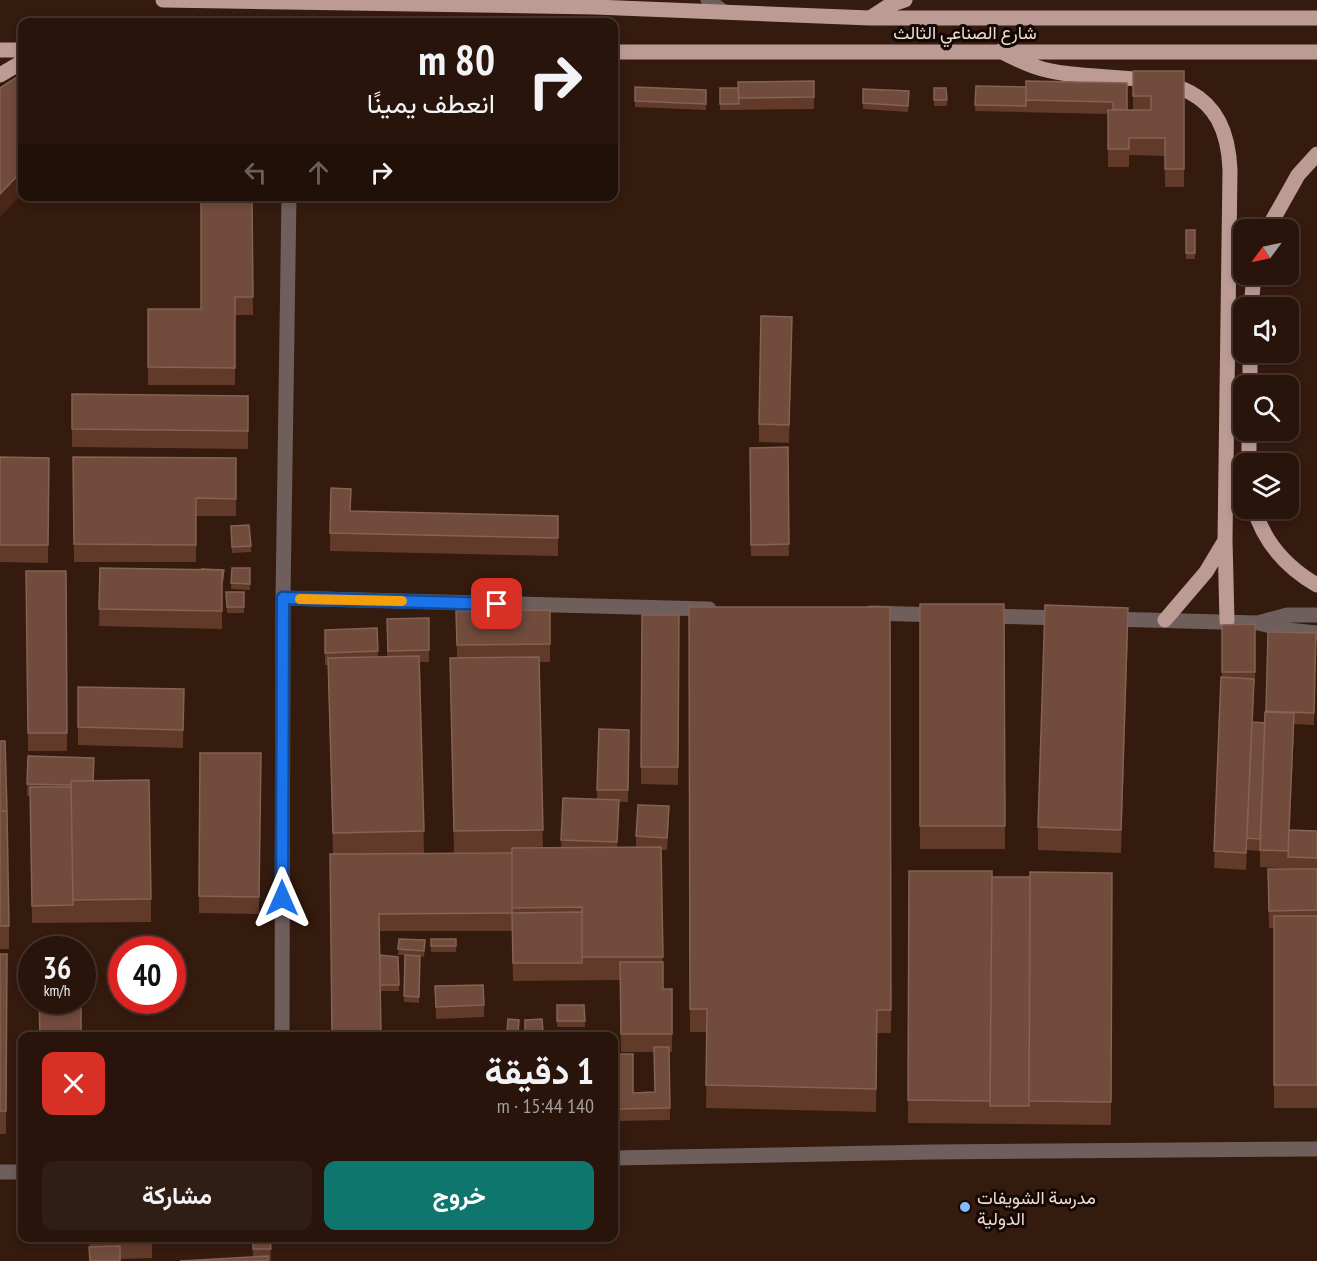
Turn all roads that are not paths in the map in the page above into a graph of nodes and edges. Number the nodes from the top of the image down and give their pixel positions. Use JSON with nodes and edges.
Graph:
{"nodes":[{"id":1,"x":163,"y":0,"type":"edge"},
{"id":2,"x":708,"y":0,"type":"edge"},
{"id":3,"x":906,"y":0,"type":"edge"},
{"id":4,"x":599,"y":3,"type":"edge"},
{"id":5,"x":721,"y":10,"type":"junction"},
{"id":6,"x":870,"y":18,"type":"junction"},
{"id":7,"x":1317,"y":18,"type":"edge"},
{"id":8,"x":0,"y":50,"type":"edge"},
{"id":9,"x":18,"y":50,"type":"edge"},
{"id":10,"x":1000,"y":51,"type":"junction"},
{"id":11,"x":618,"y":52,"type":"edge"},
{"id":12,"x":1317,"y":52,"type":"edge"},
{"id":13,"x":18,"y":64,"type":"edge"},
{"id":14,"x":0,"y":75,"type":"edge"},
{"id":15,"x":1317,"y":154,"type":"edge"},
{"id":16,"x":289,"y":201,"type":"edge"},
{"id":17,"x":1273,"y":219,"type":"edge"},
{"id":18,"x":1259,"y":519,"type":"edge"},
{"id":19,"x":1225,"y":540,"type":"junction"},
{"id":20,"x":1317,"y":585,"type":"edge"},
{"id":21,"x":283,"y":598,"type":"junction"},
{"id":22,"x":724,"y":609,"type":"edge"},
{"id":23,"x":855,"y":613,"type":"edge"},
{"id":24,"x":950,"y":615,"type":"edge"},
{"id":25,"x":1317,"y":615,"type":"edge"},
{"id":26,"x":974,"y":616,"type":"edge"},
{"id":27,"x":1165,"y":620,"type":"junction"},
{"id":28,"x":1227,"y":621,"type":"junction"},
{"id":29,"x":1258,"y":622,"type":"junction"},
{"id":30,"x":1317,"y":633,"type":"edge"},
{"id":31,"x":282,"y":1032,"type":"edge"},
{"id":32,"x":1317,"y":1149,"type":"edge"},
{"id":33,"x":618,"y":1158,"type":"edge"},
{"id":34,"x":0,"y":1172,"type":"edge"},
{"id":35,"x":18,"y":1172,"type":"edge"}],
"edges":[{"from":1,"to":4,"type":"main road","name":"شارع الصناعي الثالث"},
{"from":2,"to":5,"type":"street"},
{"from":3,"to":6,"type":"main road"},
{"from":4,"to":5,"type":"main road","name":"شارع الصناعي الثالث"},
{"from":5,"to":6,"type":"main road","name":"شارع الصناعي الثالث"},
{"from":6,"to":7,"type":"main road","name":"شارع الصناعي الثالث"},
{"from":8,"to":9,"type":"main road"},
{"from":10,"to":11,"type":"main road","name":"شارع الصناعي الثالث"},
{"from":10,"to":12,"type":"main road","name":"شارع الصناعي الثالث"},
{"from":10,"to":19,"type":"main road"},
{"from":13,"to":14,"type":"main road"},
{"from":15,"to":17,"type":"main road"},
{"from":16,"to":21,"type":"street"},
{"from":18,"to":20,"type":"main road"},
{"from":19,"to":27,"type":"main road"},
{"from":19,"to":28,"type":"main road"},
{"from":21,"to":22,"type":"street"},
{"from":21,"to":31,"type":"street"},
{"from":23,"to":24,"type":"street"},
{"from":25,"to":29,"type":"street"},
{"from":26,"to":27,"type":"street"},
{"from":27,"to":28,"type":"street"},
{"from":28,"to":29,"type":"street"},
{"from":29,"to":30,"type":"street"},
{"from":32,"to":33,"type":"street"},
{"from":34,"to":35,"type":"street"}]}
